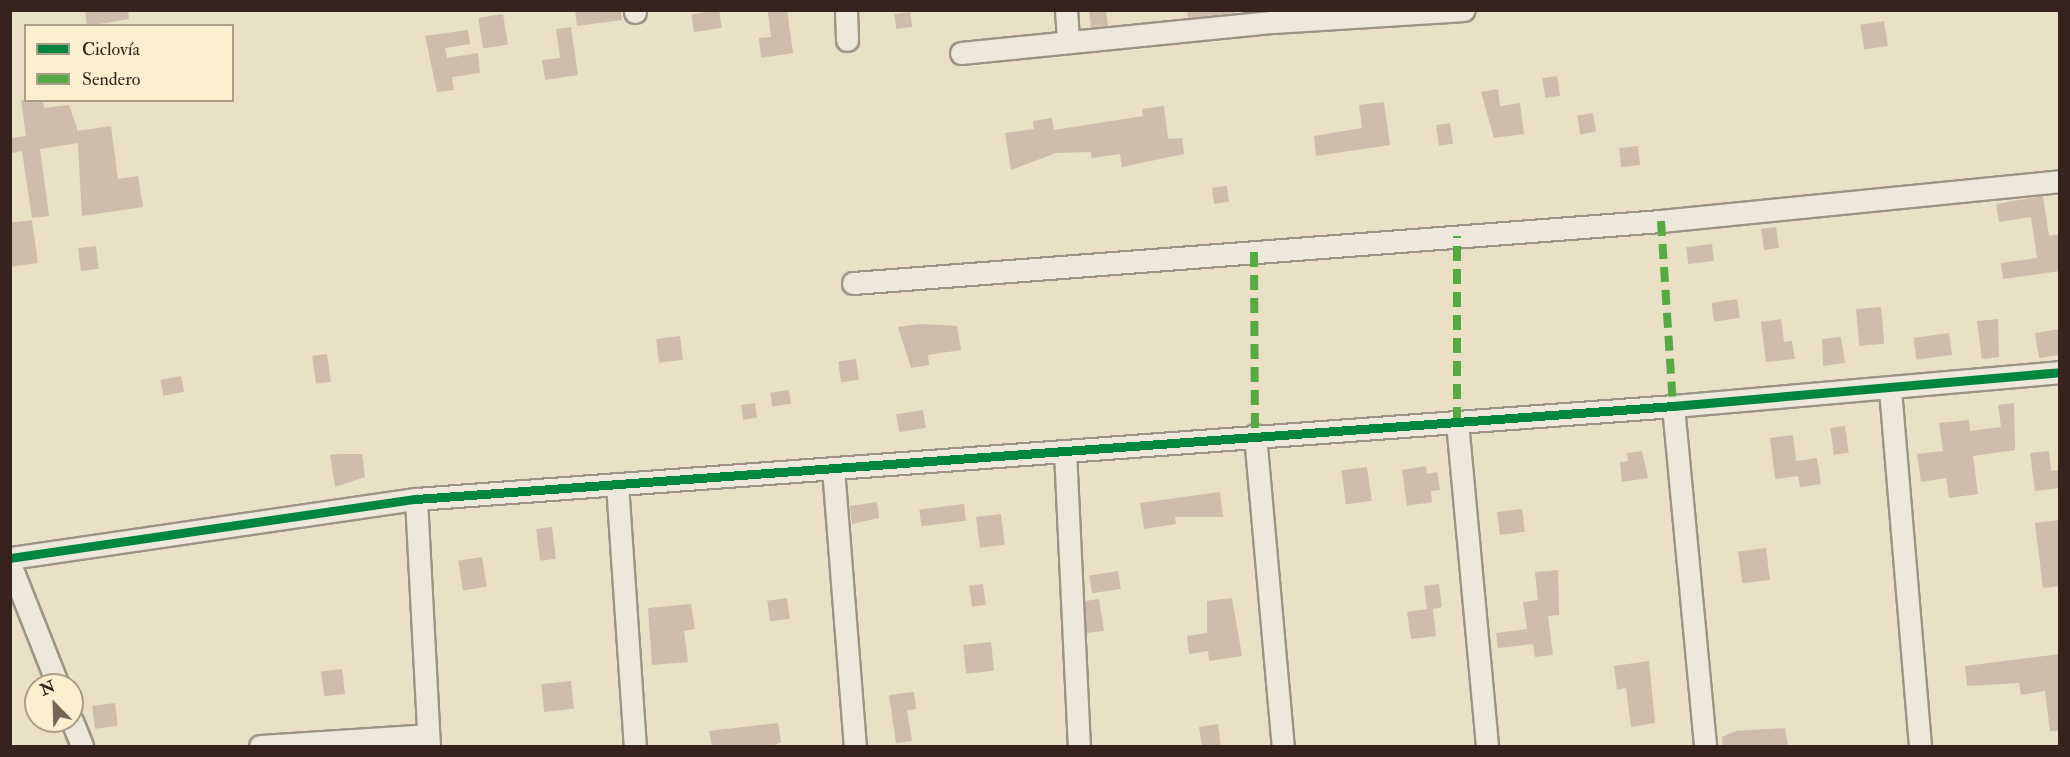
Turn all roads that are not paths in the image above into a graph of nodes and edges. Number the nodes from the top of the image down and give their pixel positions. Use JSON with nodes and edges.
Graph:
{"nodes":[{"id":1,"x":846,"y":10,"type":"edge"},
{"id":2,"x":1066,"y":10,"type":"edge"},
{"id":3,"x":1464,"y":10,"type":"edge"},
{"id":4,"x":1273,"y":16,"type":"edge"},
{"id":5,"x":847,"y":40,"type":"dead end"},
{"id":6,"x":1068,"y":42,"type":"junction"},
{"id":7,"x":961,"y":53,"type":"dead end"},
{"id":8,"x":2060,"y":181,"type":"edge"},
{"id":9,"x":853,"y":282,"type":"dead end"},
{"id":10,"x":2060,"y":372,"type":"edge"},
{"id":11,"x":1890,"y":389,"type":"junction"},
{"id":12,"x":1673,"y":406,"type":"junction"},
{"id":13,"x":1457,"y":422,"type":"junction"},
{"id":14,"x":1255,"y":435,"type":"junction"},
{"id":15,"x":1065,"y":451,"type":"junction"},
{"id":16,"x":833,"y":468,"type":"junction"},
{"id":17,"x":617,"y":484,"type":"junction"},
{"id":18,"x":416,"y":499,"type":"junction"},
{"id":19,"x":10,"y":558,"type":"edge"},
{"id":20,"x":10,"y":564,"type":"edge"},
{"id":21,"x":53,"y":673,"type":"edge"},
{"id":22,"x":429,"y":741,"type":"edge"},
{"id":23,"x":260,"y":747,"type":"edge"},
{"id":24,"x":635,"y":747,"type":"edge"},
{"id":25,"x":855,"y":747,"type":"edge"},
{"id":26,"x":1078,"y":747,"type":"edge"},
{"id":27,"x":1283,"y":747,"type":"edge"},
{"id":28,"x":1487,"y":747,"type":"edge"},
{"id":29,"x":1705,"y":747,"type":"edge"},
{"id":30,"x":1920,"y":747,"type":"edge"}],
"edges":[{"from":1,"to":5,"type":"street"},
{"from":2,"to":6,"type":"street"},
{"from":3,"to":4,"type":"street"},
{"from":4,"to":6,"type":"street"},
{"from":6,"to":7,"type":"street"},
{"from":8,"to":9,"type":"street"},
{"from":10,"to":11,"type":"street"},
{"from":11,"to":12,"type":"street"},
{"from":11,"to":30,"type":"street"},
{"from":12,"to":13,"type":"street"},
{"from":12,"to":29,"type":"street"},
{"from":13,"to":14,"type":"street"},
{"from":13,"to":28,"type":"street"},
{"from":14,"to":15,"type":"street"},
{"from":14,"to":27,"type":"street"},
{"from":15,"to":16,"type":"street"},
{"from":15,"to":26,"type":"street"},
{"from":16,"to":17,"type":"street"},
{"from":16,"to":25,"type":"street"},
{"from":17,"to":18,"type":"street"},
{"from":17,"to":24,"type":"street"},
{"from":18,"to":19,"type":"street"},
{"from":18,"to":22,"type":"street"},
{"from":20,"to":21,"type":"street"},
{"from":22,"to":23,"type":"street"}]}
